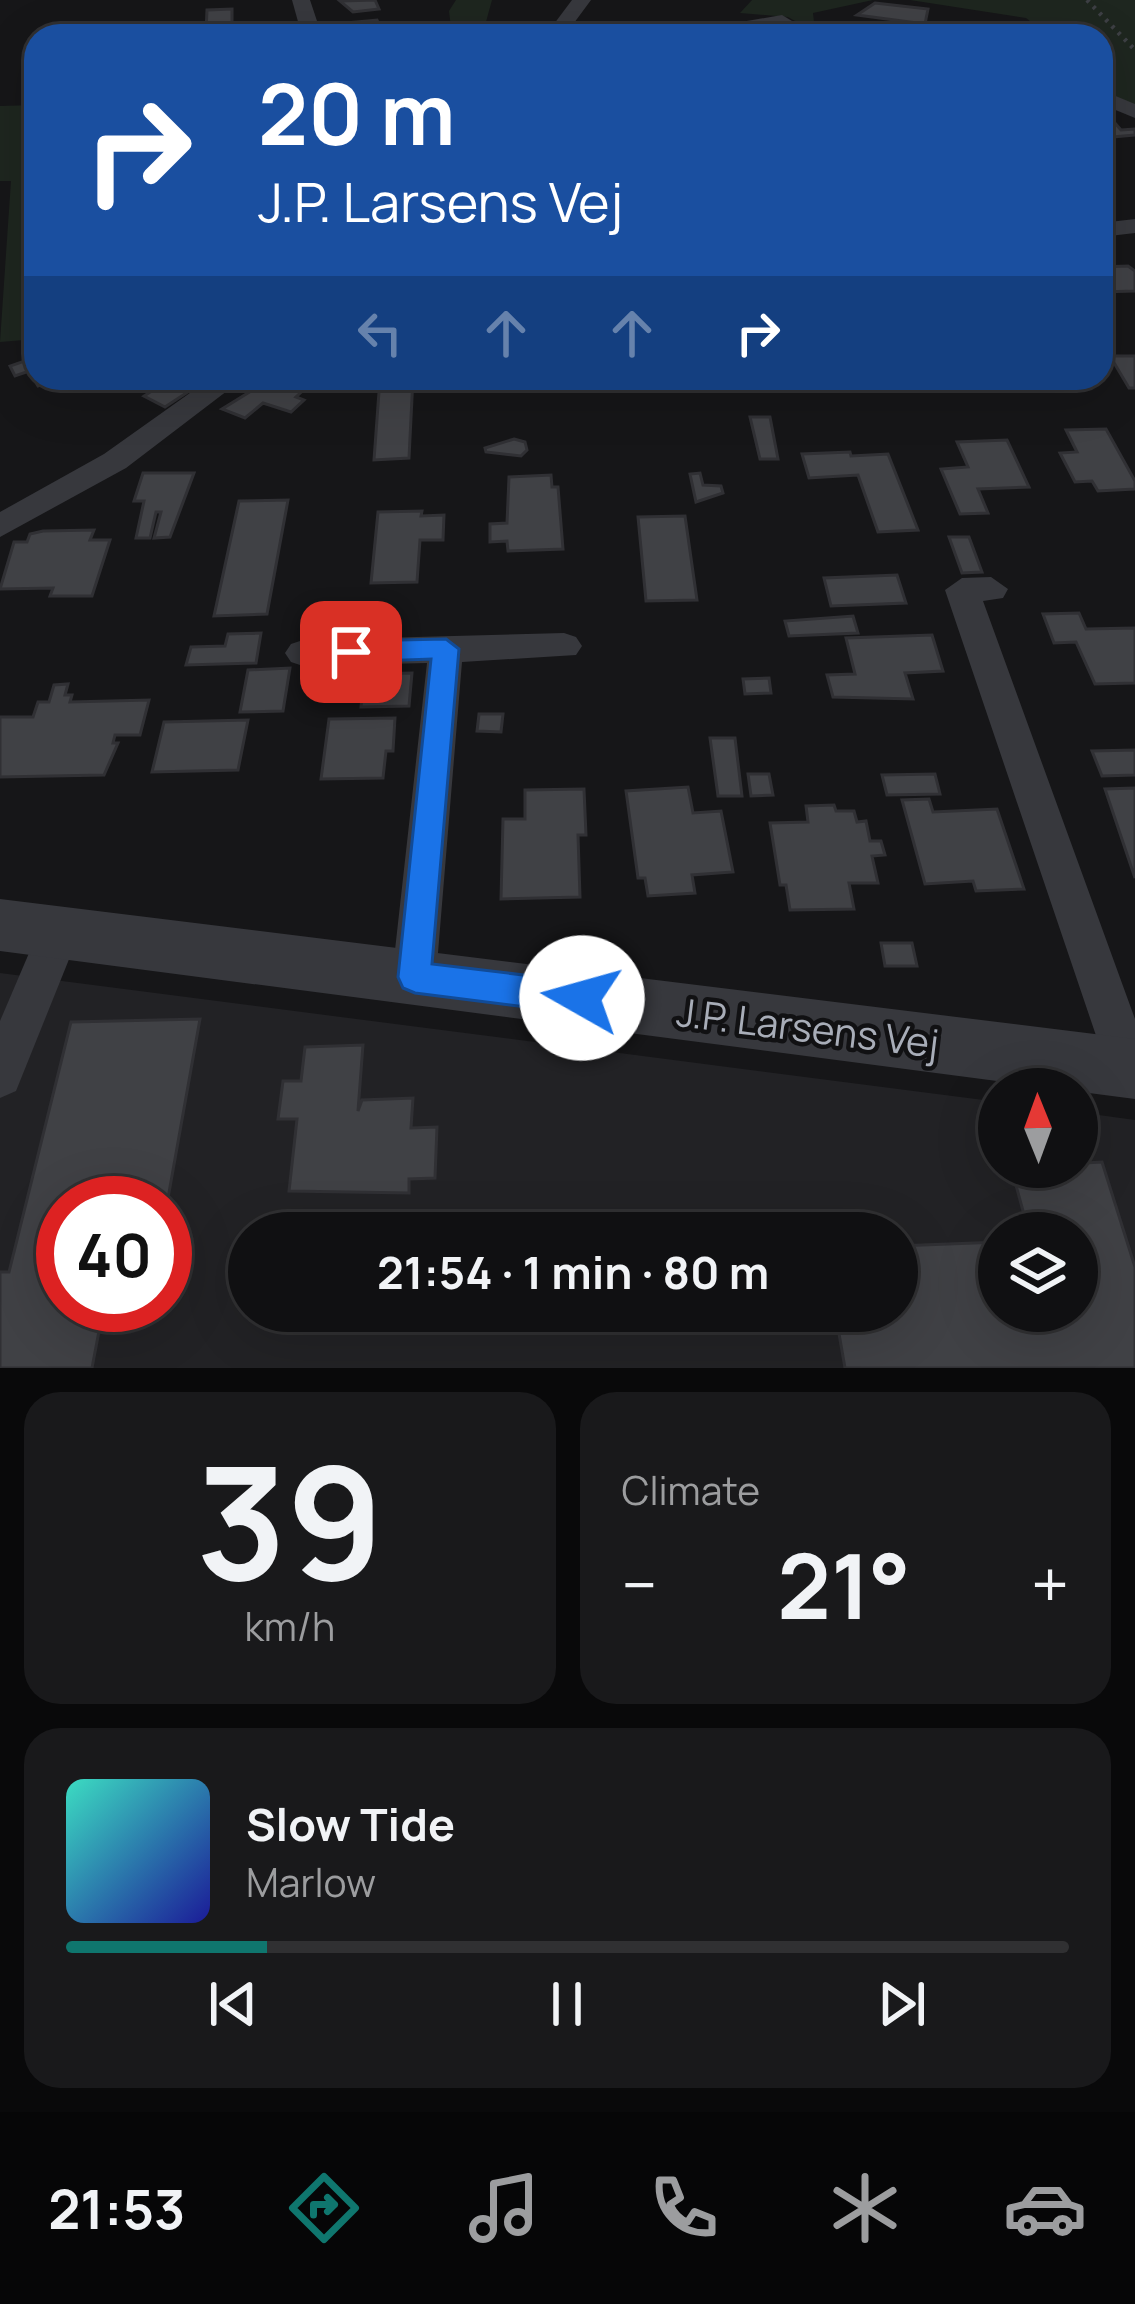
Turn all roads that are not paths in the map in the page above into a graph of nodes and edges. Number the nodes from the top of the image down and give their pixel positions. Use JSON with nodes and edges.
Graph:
{"nodes":[{"id":1,"x":751,"y":22,"type":"dead end"},
{"id":2,"x":787,"y":24,"type":"edge"},
{"id":3,"x":213,"y":390,"type":"edge"},
{"id":4,"x":0,"y":526,"type":"edge"},
{"id":5,"x":991,"y":589,"type":"dead end"},
{"id":6,"x":564,"y":646,"type":"dead end"},
{"id":7,"x":446,"y":649,"type":"junction"},
{"id":8,"x":303,"y":653,"type":"dead end"},
{"id":9,"x":0,"y":925,"type":"edge"},
{"id":10,"x":59,"y":932,"type":"junction"},
{"id":11,"x":415,"y":977,"type":"junction"},
{"id":12,"x":1132,"y":1069,"type":"edge"},
{"id":13,"x":0,"y":1075,"type":"edge"}],
"edges":[{"from":1,"to":2,"type":"street"},
{"from":3,"to":4,"type":"street"},
{"from":5,"to":12,"type":"street","name":"J.P. Larsens Vej"},
{"from":6,"to":7,"type":"street"},
{"from":7,"to":8,"type":"street"},
{"from":7,"to":11,"type":"street"},
{"from":9,"to":10,"type":"street","name":"J.P. Larsens Vej"},
{"from":10,"to":11,"type":"street","name":"J.P. Larsens Vej"},
{"from":10,"to":13,"type":"street"},
{"from":11,"to":12,"type":"street","name":"J.P. Larsens Vej"}]}
